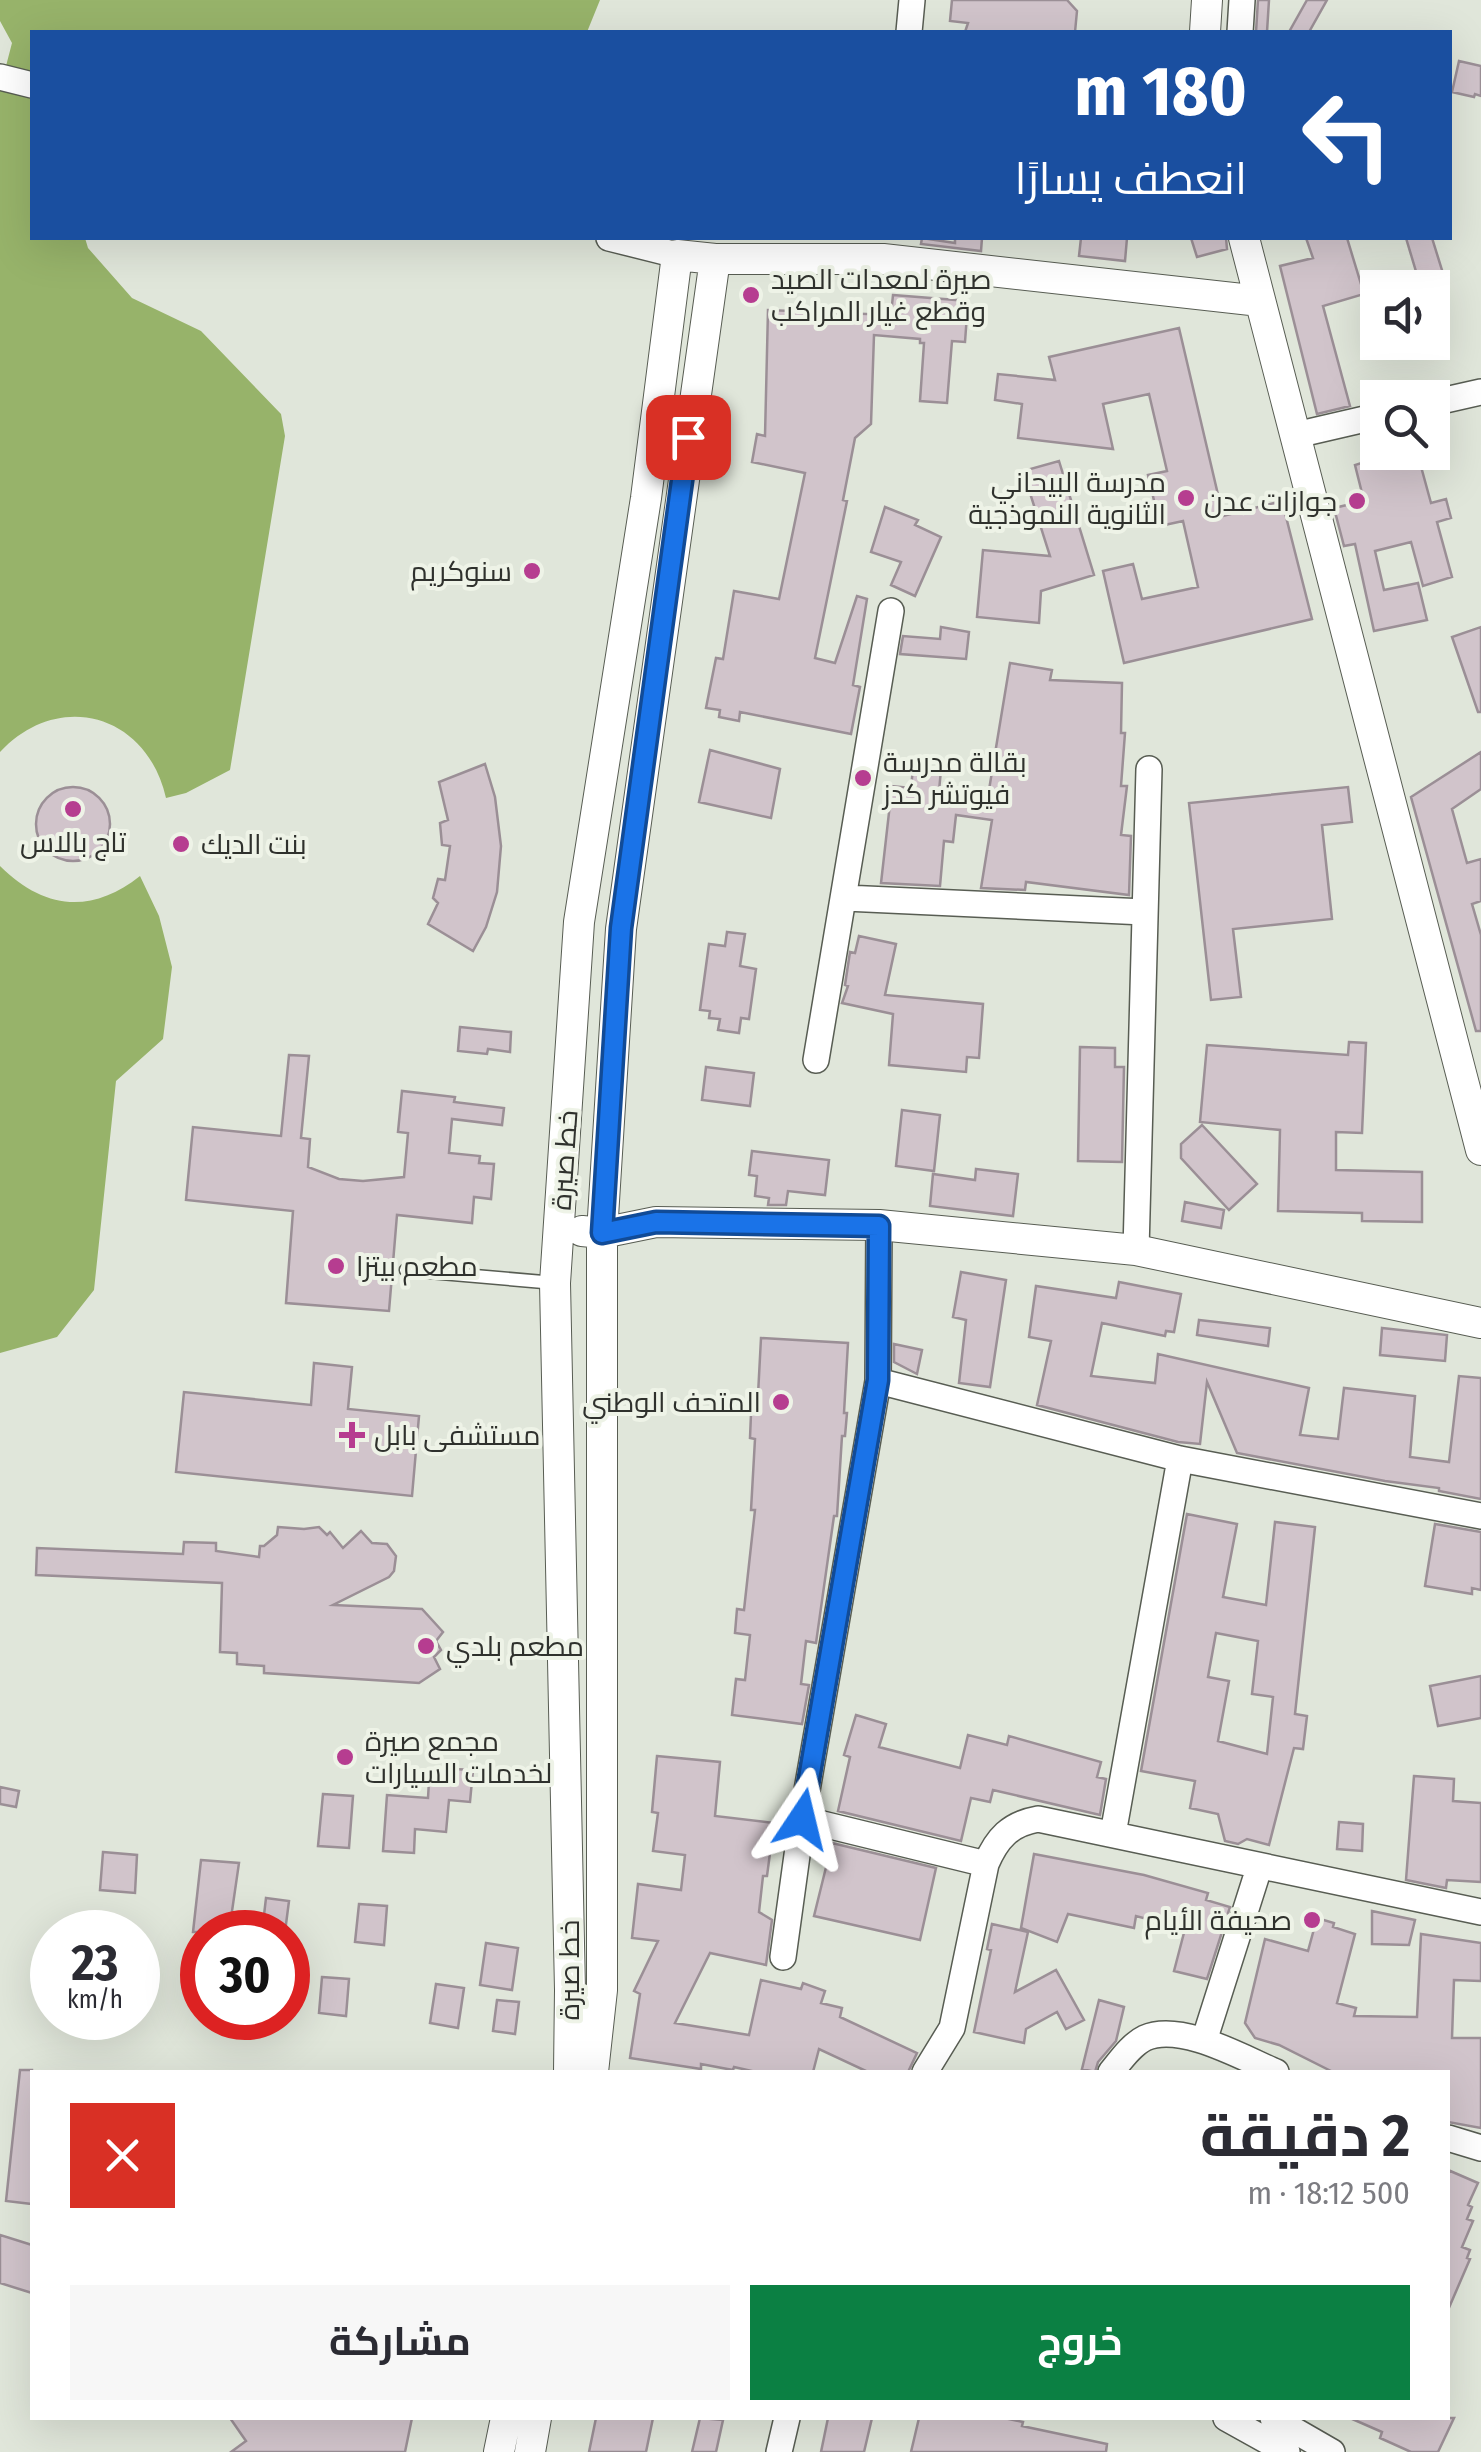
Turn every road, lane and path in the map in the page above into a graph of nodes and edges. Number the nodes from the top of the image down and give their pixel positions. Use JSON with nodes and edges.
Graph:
{"nodes":[{"id":1,"x":912,"y":0,"type":"edge"},
{"id":2,"x":1207,"y":0,"type":"edge"},
{"id":3,"x":1242,"y":0,"type":"edge"},
{"id":4,"x":909,"y":30,"type":"edge"},
{"id":5,"x":1205,"y":30,"type":"edge"},
{"id":6,"x":1240,"y":30,"type":"edge"},
{"id":7,"x":0,"y":78,"type":"edge"},
{"id":8,"x":30,"y":86,"type":"edge"},
{"id":9,"x":617,"y":240,"type":"edge"},
{"id":10,"x":1245,"y":240,"type":"edge"},
{"id":11,"x":884,"y":248,"type":"edge"},
{"id":12,"x":677,"y":255,"type":"junction"},
{"id":13,"x":715,"y":260,"type":"junction"},
{"id":14,"x":1260,"y":301,"type":"junction"},
{"id":15,"x":1481,"y":392,"type":"edge"},
{"id":16,"x":1450,"y":400,"type":"edge"},
{"id":17,"x":1360,"y":420,"type":"edge"},
{"id":18,"x":1296,"y":436,"type":"junction"},
{"id":19,"x":891,"y":611,"type":"dead end"},
{"id":20,"x":1150,"y":769,"type":"dead end"},
{"id":21,"x":845,"y":898,"type":"junction"},
{"id":22,"x":1144,"y":912,"type":"junction"},
{"id":23,"x":816,"y":1060,"type":"dead end"},
{"id":24,"x":1476,"y":1108,"type":"edge"},
{"id":25,"x":1481,"y":1150,"type":"edge"},
{"id":26,"x":879,"y":1226,"type":"junction"},
{"id":27,"x":559,"y":1230,"type":"junction"},
{"id":28,"x":602,"y":1233,"type":"junction"},
{"id":29,"x":1136,"y":1250,"type":"junction"},
{"id":30,"x":406,"y":1270,"type":"dead end"},
{"id":31,"x":554,"y":1283,"type":"junction"},
{"id":32,"x":1481,"y":1323,"type":"edge"},
{"id":33,"x":878,"y":1380,"type":"junction"},
{"id":34,"x":1180,"y":1460,"type":"junction"},
{"id":35,"x":1481,"y":1516,"type":"edge"},
{"id":36,"x":802,"y":1819,"type":"junction"},
{"id":37,"x":1113,"y":1834,"type":"junction"},
{"id":38,"x":986,"y":1864,"type":"junction"},
{"id":39,"x":1260,"y":1868,"type":"junction"},
{"id":40,"x":1481,"y":1912,"type":"edge"},
{"id":41,"x":784,"y":1957,"type":"dead end"},
{"id":42,"x":1204,"y":2041,"type":"junction"},
{"id":43,"x":568,"y":2070,"type":"edge"},
{"id":44,"x":593,"y":2070,"type":"edge"},
{"id":45,"x":926,"y":2070,"type":"edge"},
{"id":46,"x":1113,"y":2070,"type":"edge"},
{"id":47,"x":1271,"y":2070,"type":"edge"},
{"id":48,"x":1450,"y":2139,"type":"edge"},
{"id":49,"x":1481,"y":2148,"type":"edge"},
{"id":50,"x":506,"y":2420,"type":"edge"},
{"id":51,"x":536,"y":2420,"type":"edge"},
{"id":52,"x":787,"y":2420,"type":"edge"},
{"id":53,"x":1230,"y":2420,"type":"edge"},
{"id":54,"x":1276,"y":2420,"type":"edge"},
{"id":55,"x":1326,"y":2451,"type":"edge"},
{"id":56,"x":500,"y":2452,"type":"edge"},
{"id":57,"x":530,"y":2452,"type":"edge"},
{"id":58,"x":779,"y":2452,"type":"edge"},
{"id":59,"x":1288,"y":2452,"type":"edge"}],
"edges":[{"from":1,"to":4,"type":"street"},
{"from":2,"to":5,"type":"street"},
{"from":3,"to":6,"type":"street"},
{"from":7,"to":8,"type":"street"},
{"from":9,"to":12,"type":"street"},
{"from":10,"to":14,"type":"street"},
{"from":11,"to":13,"type":"street"},
{"from":11,"to":14,"type":"street"},
{"from":12,"to":13,"type":"street"},
{"from":12,"to":27,"type":"street","name":"خط صيرة"},
{"from":13,"to":28,"type":"street","name":"خط صيرة"},
{"from":14,"to":18,"type":"street"},
{"from":15,"to":16,"type":"street"},
{"from":17,"to":18,"type":"street"},
{"from":18,"to":24,"type":"street"},
{"from":19,"to":21,"type":"street"},
{"from":20,"to":22,"type":"street"},
{"from":21,"to":22,"type":"street"},
{"from":21,"to":23,"type":"street"},
{"from":22,"to":29,"type":"street"},
{"from":24,"to":25,"type":"street"},
{"from":26,"to":28,"type":"street"},
{"from":26,"to":29,"type":"street"},
{"from":26,"to":33,"type":"street"},
{"from":27,"to":28,"type":"street"},
{"from":27,"to":31,"type":"street","name":"خط صيرة"},
{"from":28,"to":44,"type":"street","name":"خط صيرة"},
{"from":29,"to":32,"type":"street"},
{"from":30,"to":31,"type":"lane"},
{"from":31,"to":43,"type":"street","name":"خط صيرة"},
{"from":33,"to":34,"type":"street"},
{"from":33,"to":36,"type":"street"},
{"from":34,"to":35,"type":"street"},
{"from":34,"to":37,"type":"street"},
{"from":36,"to":38,"type":"street"},
{"from":36,"to":41,"type":"street"},
{"from":37,"to":38,"type":"street"},
{"from":37,"to":39,"type":"street"},
{"from":38,"to":45,"type":"street"},
{"from":39,"to":40,"type":"street"},
{"from":39,"to":42,"type":"street"},
{"from":42,"to":46,"type":"street"},
{"from":42,"to":47,"type":"street"},
{"from":48,"to":49,"type":"street"},
{"from":50,"to":56,"type":"street"},
{"from":51,"to":57,"type":"street"},
{"from":52,"to":58,"type":"street"},
{"from":53,"to":59,"type":"street"},
{"from":54,"to":55,"type":"street"}]}
